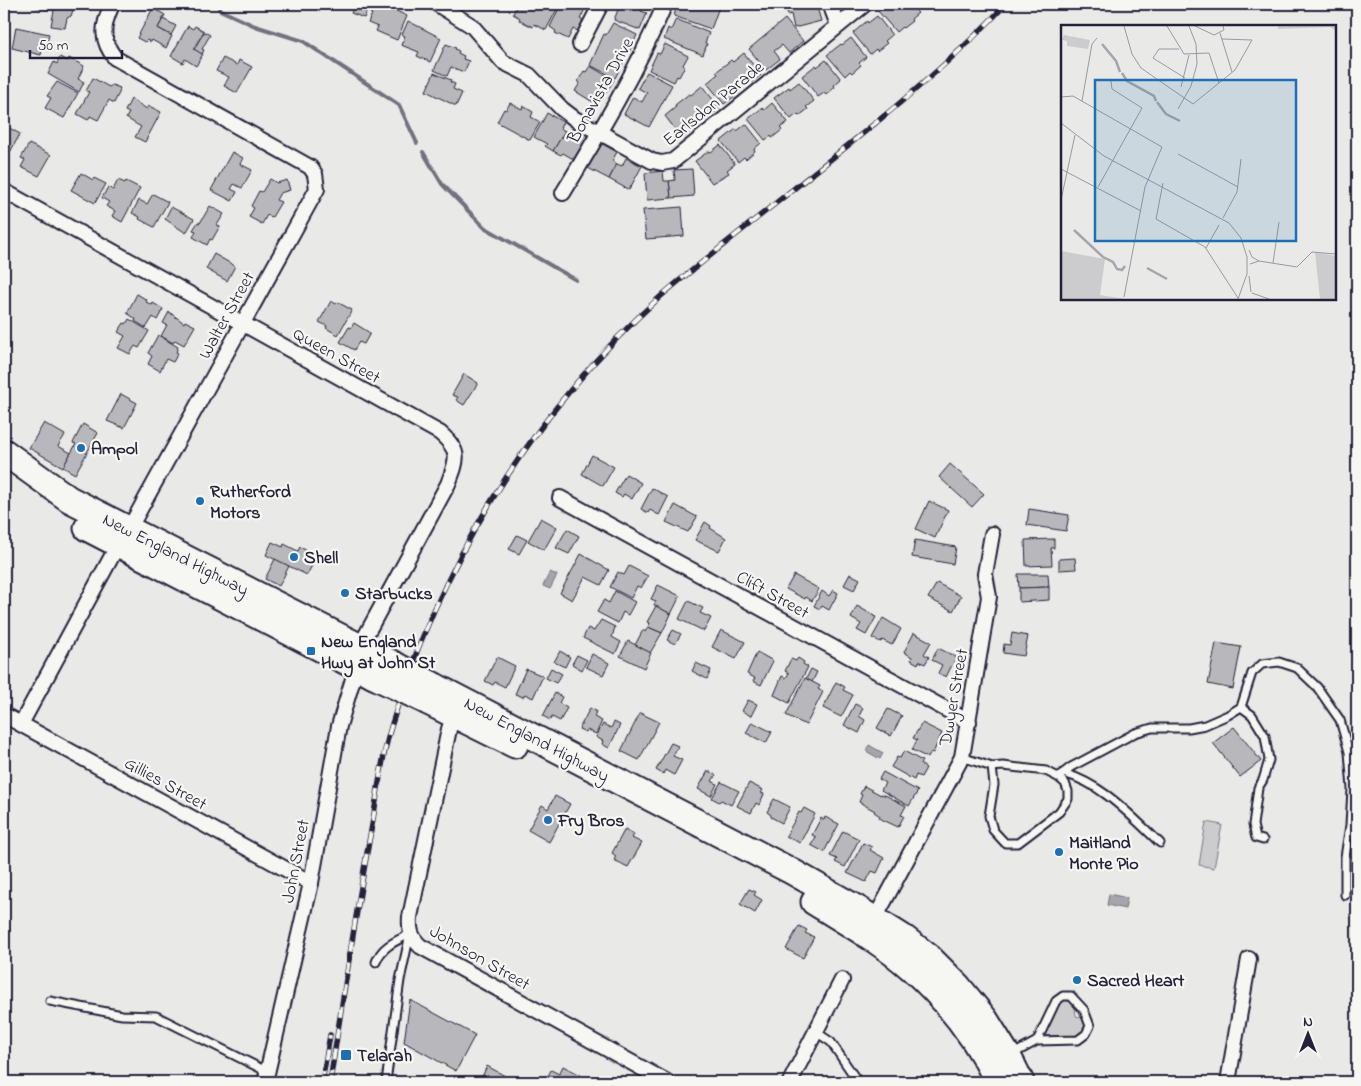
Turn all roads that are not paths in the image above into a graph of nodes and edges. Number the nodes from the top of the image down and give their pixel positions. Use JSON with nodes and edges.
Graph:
{"nodes":[{"id":1,"x":437,"y":4,"type":"edge"},
{"id":2,"x":602,"y":4,"type":"edge"},
{"id":3,"x":665,"y":4,"type":"edge"},
{"id":4,"x":830,"y":4,"type":"edge"},
{"id":5,"x":865,"y":4,"type":"edge"},
{"id":6,"x":111,"y":7,"type":"dead end"},
{"id":7,"x":838,"y":25,"type":"junction"},
{"id":8,"x":580,"y":44,"type":"dead end"},
{"id":9,"x":600,"y":132,"type":"junction"},
{"id":10,"x":4,"y":191,"type":"edge"},
{"id":11,"x":563,"y":193,"type":"dead end"},
{"id":12,"x":242,"y":324,"type":"junction"},
{"id":13,"x":4,"y":452,"type":"edge"},
{"id":14,"x":4,"y":472,"type":"edge"},
{"id":15,"x":560,"y":498,"type":"dead end"},
{"id":16,"x":992,"y":534,"type":"dead end"},
{"id":17,"x":123,"y":537,"type":"junction"},
{"id":18,"x":368,"y":662,"type":"junction"},
{"id":19,"x":457,"y":707,"type":"junction"},
{"id":20,"x":1240,"y":707,"type":"junction"},
{"id":21,"x":4,"y":715,"type":"edge"},
{"id":22,"x":968,"y":722,"type":"junction"},
{"id":23,"x":21,"y":724,"type":"junction"},
{"id":24,"x":962,"y":757,"type":"junction"},
{"id":25,"x":992,"y":767,"type":"junction"},
{"id":26,"x":1061,"y":775,"type":"junction"},
{"id":27,"x":1263,"y":840,"type":"dead end"},
{"id":28,"x":1160,"y":843,"type":"dead end"},
{"id":29,"x":311,"y":883,"type":"junction"},
{"id":30,"x":1345,"y":895,"type":"dead end"},
{"id":31,"x":870,"y":927,"type":"junction"},
{"id":32,"x":410,"y":934,"type":"junction"},
{"id":33,"x":1248,"y":959,"type":"dead end"},
{"id":34,"x":376,"y":962,"type":"dead end"},
{"id":35,"x":842,"y":980,"type":"dead end"},
{"id":36,"x":50,"y":1001,"type":"dead end"},
{"id":37,"x":816,"y":1032,"type":"junction"},
{"id":38,"x":1037,"y":1041,"type":"junction"},
{"id":39,"x":1008,"y":1056,"type":"junction"},
{"id":40,"x":266,"y":1077,"type":"edge"},
{"id":41,"x":386,"y":1082,"type":"edge"},
{"id":42,"x":667,"y":1082,"type":"edge"},
{"id":43,"x":790,"y":1082,"type":"edge"},
{"id":44,"x":858,"y":1082,"type":"edge"},
{"id":45,"x":998,"y":1082,"type":"edge"},
{"id":46,"x":1021,"y":1082,"type":"edge"},
{"id":47,"x":1228,"y":1082,"type":"edge"}],
"edges":[{"from":1,"to":9,"type":"street","name":"Earlsdon Parade"},
{"from":2,"to":8,"type":"street"},
{"from":3,"to":9,"type":"street","name":"Bonavista Drive"},
{"from":4,"to":7,"type":"street"},
{"from":5,"to":7,"type":"street","name":"Earlsdon Parade"},
{"from":6,"to":12,"type":"street","name":"Walter Street"},
{"from":7,"to":9,"type":"street","name":"Earlsdon Parade"},
{"from":9,"to":11,"type":"street","name":"Bonavista Drive"},
{"from":10,"to":12,"type":"street","name":"Queen Street"},
{"from":12,"to":17,"type":"street","name":"Walter Street"},
{"from":12,"to":18,"type":"street","name":"Queen Street"},
{"from":13,"to":17,"type":"highway","name":"New England Highway"},
{"from":14,"to":17,"type":"highway","name":"New England Highway"},
{"from":15,"to":22,"type":"street","name":"Clift Street"},
{"from":16,"to":22,"type":"street","name":"Dwyer Street"},
{"from":17,"to":18,"type":"highway","name":"New England Highway"},
{"from":17,"to":23,"type":"street","name":"Walter Street"},
{"from":18,"to":19,"type":"highway","name":"New England Highway","bridge":true},
{"from":18,"to":29,"type":"street","name":"John Street"},
{"from":19,"to":31,"type":"highway","name":"New England Highway"},
{"from":19,"to":32,"type":"street","name":"Johnson Street"},
{"from":20,"to":26,"type":"lane"},
{"from":20,"to":27,"type":"lane"},
{"from":20,"to":30,"type":"lane"},
{"from":21,"to":23,"type":"street","name":"Gillies Street"},
{"from":22,"to":24,"type":"street","name":"Dwyer Street"},
{"from":23,"to":29,"type":"street","name":"Gillies Street"},
{"from":24,"to":25,"type":"lane"},
{"from":24,"to":31,"type":"street","name":"Dwyer Street"},
{"from":25,"to":26,"type":"lane"},
{"from":25,"to":26,"type":"lane"},
{"from":26,"to":28,"type":"lane"},
{"from":29,"to":40,"type":"street","name":"John Street"},
{"from":31,"to":39,"type":"highway","name":"New England Highway"},
{"from":31,"to":45,"type":"highway","name":"New England Highway"},
{"from":32,"to":34,"type":"lane"},
{"from":32,"to":41,"type":"lane"},
{"from":32,"to":42,"type":"street","name":"Johnson Street"},
{"from":33,"to":47,"type":"street"},
{"from":35,"to":37,"type":"street"},
{"from":36,"to":40,"type":"lane"},
{"from":37,"to":43,"type":"street"},
{"from":37,"to":44,"type":"lane"},
{"from":38,"to":38,"type":"lane"},
{"from":38,"to":39,"type":"lane"},
{"from":39,"to":46,"type":"highway","name":"New England Highway"}]}
